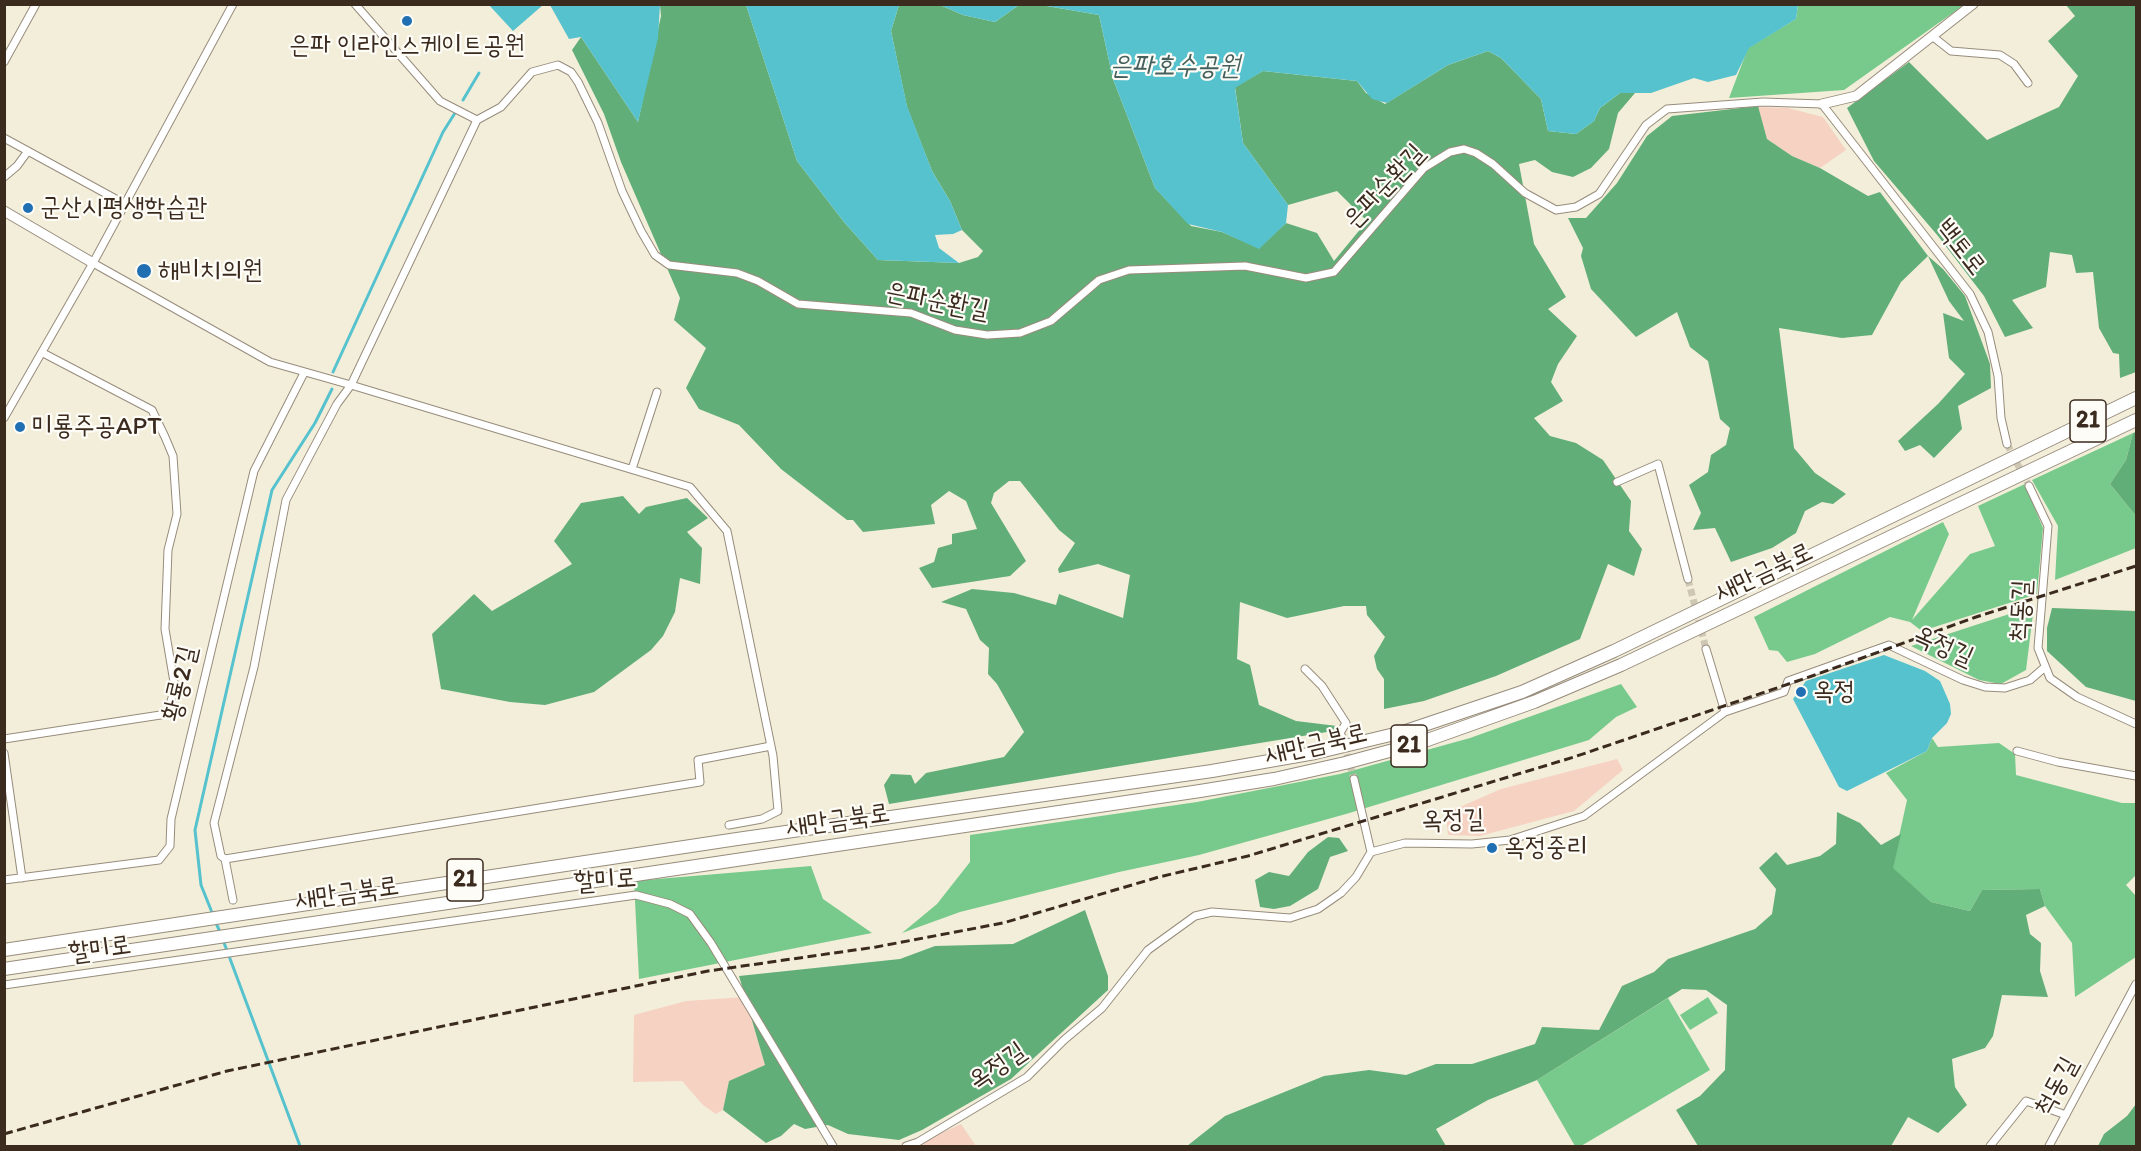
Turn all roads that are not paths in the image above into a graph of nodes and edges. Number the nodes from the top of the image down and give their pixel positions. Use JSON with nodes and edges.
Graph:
{"nodes":[{"id":1,"x":36,"y":4,"type":"edge"},
{"id":2,"x":355,"y":4,"type":"edge"},
{"id":3,"x":1973,"y":4,"type":"edge"},
{"id":4,"x":232,"y":5,"type":"edge"},
{"id":5,"x":1932,"y":36,"type":"junction"},
{"id":6,"x":4,"y":62,"type":"edge"},
{"id":7,"x":2028,"y":83,"type":"dead end"},
{"id":8,"x":1822,"y":104,"type":"junction"},
{"id":9,"x":477,"y":120,"type":"junction"},
{"id":10,"x":4,"y":138,"type":"edge"},
{"id":11,"x":28,"y":151,"type":"junction"},
{"id":12,"x":4,"y":177,"type":"edge"},
{"id":13,"x":125,"y":204,"type":"junction"},
{"id":14,"x":4,"y":211,"type":"edge"},
{"id":15,"x":93,"y":263,"type":"junction"},
{"id":16,"x":43,"y":353,"type":"junction"},
{"id":17,"x":304,"y":373,"type":"junction"},
{"id":18,"x":351,"y":385,"type":"junction"},
{"id":19,"x":657,"y":392,"type":"dead end"},
{"id":20,"x":2136,"y":398,"type":"edge"},
{"id":21,"x":4,"y":418,"type":"edge"},
{"id":22,"x":2136,"y":420,"type":"edge"},
{"id":23,"x":2007,"y":444,"type":"tunnel mouth"},
{"id":24,"x":632,"y":469,"type":"junction"},
{"id":25,"x":1617,"y":482,"type":"dead end"},
{"id":26,"x":2029,"y":486,"type":"tunnel mouth"},
{"id":27,"x":1688,"y":579,"type":"tunnel mouth"},
{"id":28,"x":1706,"y":649,"type":"tunnel mouth"},
{"id":29,"x":2044,"y":667,"type":"junction"},
{"id":30,"x":1305,"y":669,"type":"dead end"},
{"id":31,"x":1725,"y":712,"type":"junction"},
{"id":32,"x":2136,"y":724,"type":"edge"},
{"id":33,"x":1342,"y":737,"type":"tunnel mouth"},
{"id":34,"x":4,"y":739,"type":"edge"},
{"id":35,"x":771,"y":746,"type":"junction"},
{"id":36,"x":2017,"y":751,"type":"dead end"},
{"id":37,"x":4,"y":753,"type":"edge"},
{"id":38,"x":2136,"y":776,"type":"edge"},
{"id":39,"x":1354,"y":779,"type":"tunnel mouth"},
{"id":40,"x":729,"y":825,"type":"dead end"},
{"id":41,"x":1371,"y":852,"type":"junction"},
{"id":42,"x":225,"y":859,"type":"junction"},
{"id":43,"x":22,"y":878,"type":"junction"},
{"id":44,"x":4,"y":880,"type":"edge"},
{"id":45,"x":232,"y":900,"type":"dead end"},
{"id":46,"x":149,"y":929,"type":"junction"},
{"id":47,"x":4,"y":944,"type":"edge"},
{"id":48,"x":4,"y":950,"type":"edge"},
{"id":49,"x":4,"y":969,"type":"edge"},
{"id":50,"x":2136,"y":984,"type":"edge"},
{"id":51,"x":4,"y":985,"type":"edge"},
{"id":52,"x":2066,"y":1115,"type":"junction"},
{"id":53,"x":833,"y":1146,"type":"edge"},
{"id":54,"x":906,"y":1146,"type":"edge"},
{"id":55,"x":1990,"y":1146,"type":"edge"},
{"id":56,"x":2049,"y":1146,"type":"edge"}],
"edges":[{"from":1,"to":6,"type":"street"},
{"from":2,"to":9,"type":"street"},
{"from":3,"to":5,"type":"street"},
{"from":4,"to":13,"type":"street"},
{"from":5,"to":7,"type":"street"},
{"from":5,"to":8,"type":"street"},
{"from":8,"to":9,"type":"street","name":"은파순환길"},
{"from":8,"to":23,"type":"street","name":"백토로"},
{"from":9,"to":18,"type":"street"},
{"from":10,"to":11,"type":"street"},
{"from":11,"to":12,"type":"street"},
{"from":11,"to":13,"type":"street"},
{"from":13,"to":15,"type":"street"},
{"from":14,"to":15,"type":"street"},
{"from":15,"to":16,"type":"street"},
{"from":15,"to":17,"type":"street"},
{"from":16,"to":21,"type":"street"},
{"from":16,"to":34,"type":"street"},
{"from":17,"to":18,"type":"street"},
{"from":17,"to":43,"type":"street","name":"황룡2길"},
{"from":18,"to":24,"type":"street"},
{"from":18,"to":42,"type":"street"},
{"from":19,"to":24,"type":"street"},
{"from":20,"to":46,"type":"highway","name":"새만금북로","number":"21"},
{"from":22,"to":49,"type":"highway","name":"새만금북로","number":"21"},
{"from":24,"to":35,"type":"street"},
{"from":25,"to":27,"type":"street"},
{"from":26,"to":29,"type":"street","name":"척동길"},
{"from":28,"to":31,"type":"street"},
{"from":29,"to":31,"type":"street","name":"옥정길"},
{"from":29,"to":32,"type":"street","name":"척동길"},
{"from":30,"to":33,"type":"street"},
{"from":31,"to":41,"type":"street","name":"옥정길"},
{"from":35,"to":40,"type":"street"},
{"from":35,"to":42,"type":"street"},
{"from":36,"to":38,"type":"street"},
{"from":37,"to":43,"type":"street"},
{"from":39,"to":41,"type":"street"},
{"from":41,"to":54,"type":"street","name":"옥정길"},
{"from":42,"to":45,"type":"street"},
{"from":43,"to":44,"type":"street","name":"황룡2길"},
{"from":46,"to":47,"type":"highway"},
{"from":46,"to":48,"type":"highway","name":"새만금북로","number":"21"},
{"from":50,"to":52,"type":"street","name":"척동길"},
{"from":51,"to":53,"type":"street","name":"할미로"},
{"from":52,"to":55,"type":"street"},
{"from":52,"to":56,"type":"street","name":"척동길"}]}
